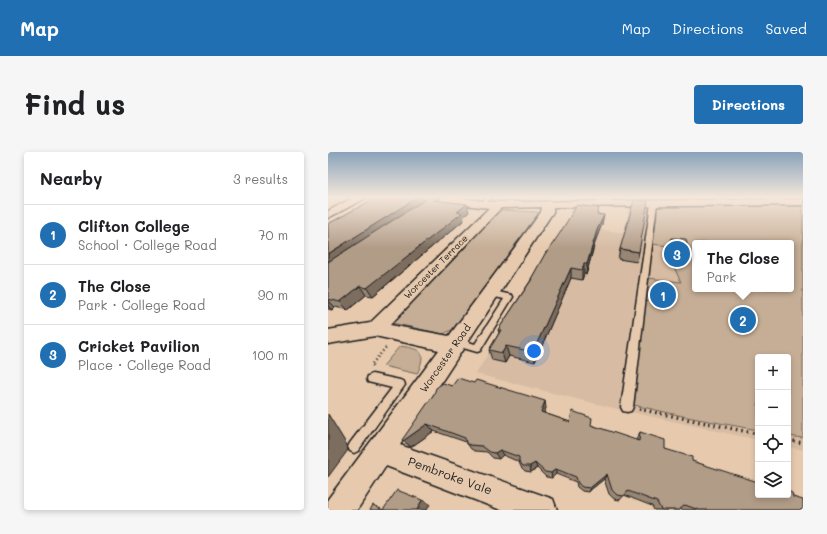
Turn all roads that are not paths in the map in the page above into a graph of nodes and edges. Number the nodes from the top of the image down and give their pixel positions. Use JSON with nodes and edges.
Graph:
{"nodes":[{"id":1,"x":479,"y":214,"type":"edge"},
{"id":2,"x":546,"y":214,"type":"edge"},
{"id":3,"x":651,"y":214,"type":"edge"},
{"id":4,"x":375,"y":329,"type":"junction"},
{"id":5,"x":328,"y":337,"type":"edge"},
{"id":6,"x":455,"y":344,"type":"junction"},
{"id":7,"x":372,"y":379,"type":"dead end"},
{"id":8,"x":627,"y":407,"type":"road end"},
{"id":9,"x":367,"y":449,"type":"junction"},
{"id":10,"x":339,"y":510,"type":"edge"},
{"id":11,"x":542,"y":510,"type":"edge"}],
"edges":[{"from":1,"to":4,"type":"street","name":"Worcester Terrace"},
{"from":2,"to":6,"type":"street","name":"Worcester Road"},
{"from":3,"to":8,"type":"lane"},
{"from":4,"to":5,"type":"street"},
{"from":4,"to":6,"type":"street"},
{"from":6,"to":9,"type":"street","name":"Worcester Road"},
{"from":7,"to":9,"type":"lane"},
{"from":9,"to":10,"type":"street","name":"Worcester Road"},
{"from":9,"to":11,"type":"street","name":"Pembroke Vale"}]}
